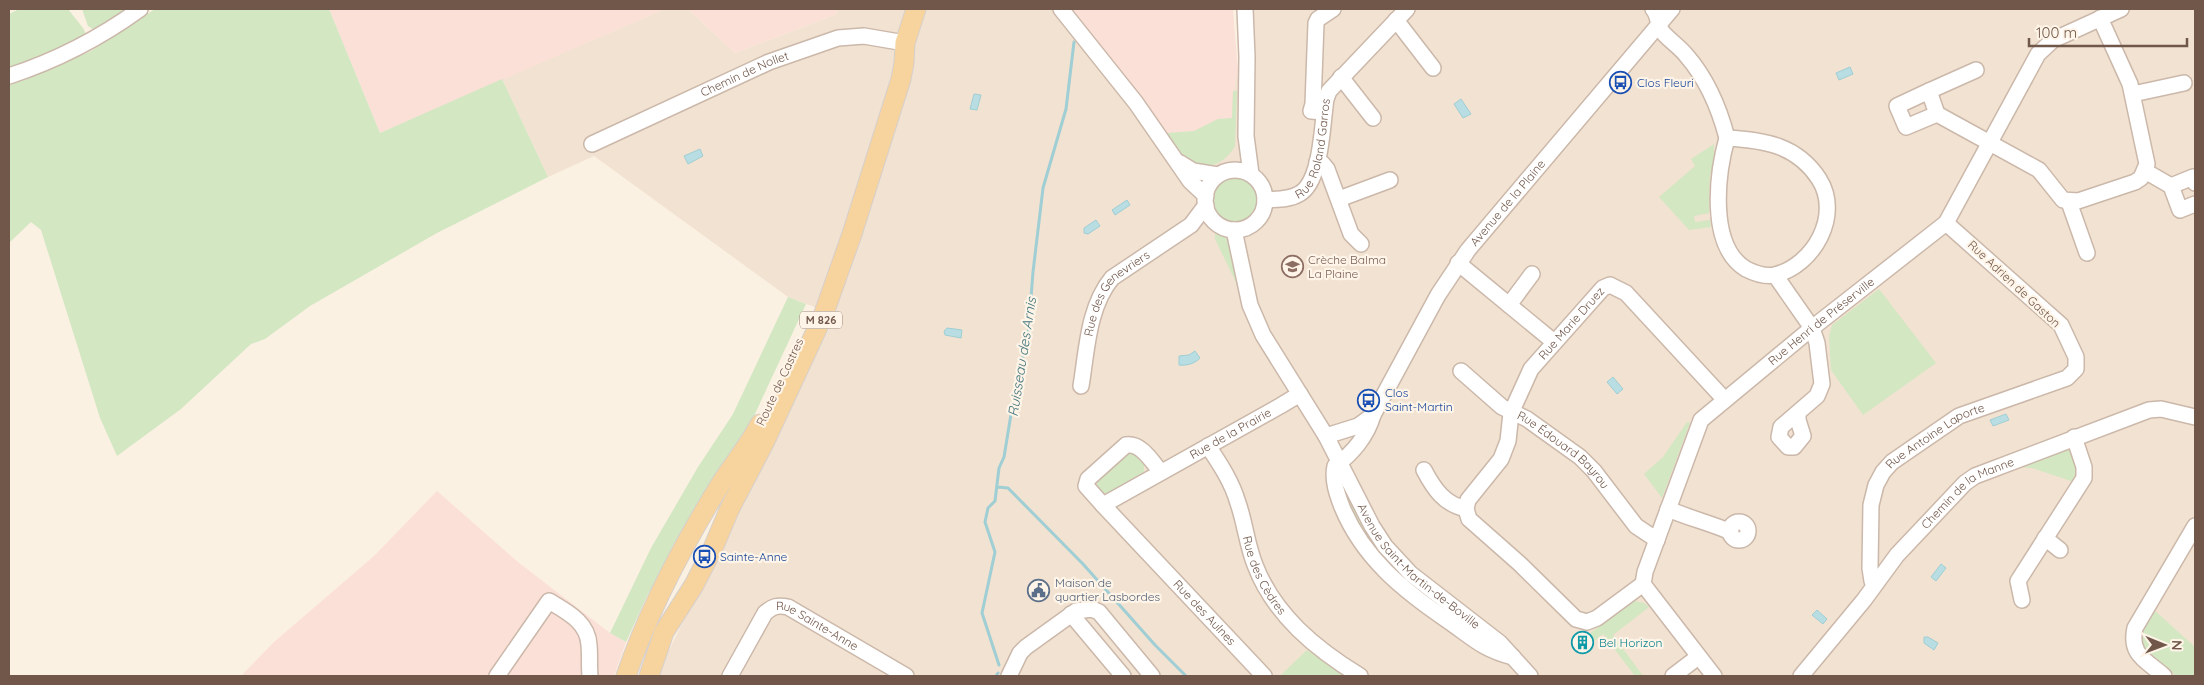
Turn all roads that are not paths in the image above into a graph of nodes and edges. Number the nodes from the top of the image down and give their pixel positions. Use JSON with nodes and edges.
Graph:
{"nodes":[{"id":1,"x":140,"y":9,"type":"edge"},
{"id":2,"x":916,"y":9,"type":"edge"},
{"id":3,"x":1061,"y":9,"type":"edge"},
{"id":4,"x":1245,"y":9,"type":"edge"},
{"id":5,"x":1332,"y":9,"type":"edge"},
{"id":6,"x":1653,"y":9,"type":"edge"},
{"id":7,"x":1672,"y":9,"type":"edge"},
{"id":8,"x":2120,"y":9,"type":"edge"},
{"id":9,"x":1402,"y":14,"type":"edge"},
{"id":10,"x":2100,"y":18,"type":"junction"},
{"id":11,"x":1660,"y":23,"type":"junction"},
{"id":12,"x":905,"y":43,"type":"junction"},
{"id":13,"x":1433,"y":68,"type":"dead end"},
{"id":14,"x":1976,"y":70,"type":"dead end"},
{"id":15,"x":9,"y":76,"type":"edge"},
{"id":16,"x":1341,"y":77,"type":"junction"},
{"id":17,"x":2184,"y":83,"type":"dead end"},
{"id":18,"x":1930,"y":92,"type":"junction"},
{"id":19,"x":2133,"y":94,"type":"junction"},
{"id":20,"x":1324,"y":112,"type":"junction"},
{"id":21,"x":1937,"y":114,"type":"junction"},
{"id":22,"x":1373,"y":118,"type":"dead end"},
{"id":23,"x":1246,"y":136,"type":"junction"},
{"id":24,"x":1727,"y":138,"type":"junction"},
{"id":25,"x":592,"y":144,"type":"dead end"},
{"id":26,"x":1991,"y":144,"type":"junction"},
{"id":27,"x":1178,"y":161,"type":"junction"},
{"id":28,"x":1317,"y":162,"type":"junction"},
{"id":29,"x":2145,"y":171,"type":"junction"},
{"id":30,"x":1224,"y":173,"type":"junction"},
{"id":31,"x":1251,"y":174,"type":"junction"},
{"id":32,"x":1390,"y":180,"type":"dead end"},
{"id":33,"x":2195,"y":183,"type":"edge"},
{"id":34,"x":2171,"y":186,"type":"junction"},
{"id":35,"x":1339,"y":199,"type":"junction"},
{"id":36,"x":1265,"y":200,"type":"junction"},
{"id":37,"x":1206,"y":201,"type":"junction"},
{"id":38,"x":2069,"y":202,"type":"junction"},
{"id":39,"x":2195,"y":204,"type":"edge"},
{"id":40,"x":1946,"y":223,"type":"junction"},
{"id":41,"x":1191,"y":225,"type":"junction"},
{"id":42,"x":1235,"y":227,"type":"junction"},
{"id":43,"x":1361,"y":244,"type":"dead end"},
{"id":44,"x":2087,"y":253,"type":"dead end"},
{"id":45,"x":1458,"y":263,"type":"junction"},
{"id":46,"x":1532,"y":274,"type":"dead end"},
{"id":47,"x":1775,"y":275,"type":"junction"},
{"id":48,"x":1509,"y":305,"type":"junction"},
{"id":49,"x":1812,"y":328,"type":"junction"},
{"id":50,"x":1554,"y":342,"type":"junction"},
{"id":51,"x":1461,"y":371,"type":"dead end"},
{"id":52,"x":2067,"y":378,"type":"joint"},
{"id":53,"x":1080,"y":386,"type":"dead end"},
{"id":54,"x":1300,"y":394,"type":"junction"},
{"id":55,"x":1725,"y":400,"type":"junction"},
{"id":56,"x":1511,"y":413,"type":"junction"},
{"id":57,"x":1798,"y":413,"type":"dead end"},
{"id":58,"x":1373,"y":415,"type":"junction"},
{"id":59,"x":2195,"y":417,"type":"edge"},
{"id":60,"x":1326,"y":436,"type":"junction"},
{"id":61,"x":2074,"y":437,"type":"junction"},
{"id":62,"x":1208,"y":446,"type":"junction"},
{"id":63,"x":1341,"y":462,"type":"junction"},
{"id":64,"x":1424,"y":470,"type":"dead end"},
{"id":65,"x":1161,"y":472,"type":"junction"},
{"id":66,"x":1103,"y":505,"type":"junction"},
{"id":67,"x":1466,"y":509,"type":"junction"},
{"id":68,"x":1668,"y":509,"type":"junction"},
{"id":69,"x":2195,"y":526,"type":"edge"},
{"id":70,"x":1734,"y":528,"type":"dead end"},
{"id":71,"x":2045,"y":538,"type":"junction"},
{"id":72,"x":1657,"y":540,"type":"junction"},
{"id":73,"x":2060,"y":550,"type":"dead end"},
{"id":74,"x":1871,"y":551,"type":"junction"},
{"id":75,"x":1887,"y":569,"type":"junction"},
{"id":76,"x":1643,"y":584,"type":"junction"},
{"id":77,"x":1875,"y":584,"type":"junction"},
{"id":78,"x":2022,"y":600,"type":"dead end"},
{"id":79,"x":1071,"y":614,"type":"junction"},
{"id":80,"x":1513,"y":657,"type":"junction"},
{"id":81,"x":1698,"y":657,"type":"junction"},
{"id":82,"x":497,"y":676,"type":"edge"},
{"id":83,"x":590,"y":676,"type":"edge"},
{"id":84,"x":626,"y":676,"type":"edge"},
{"id":85,"x":649,"y":676,"type":"edge"},
{"id":86,"x":730,"y":676,"type":"edge"},
{"id":87,"x":906,"y":676,"type":"edge"},
{"id":88,"x":1010,"y":676,"type":"edge"},
{"id":89,"x":1123,"y":676,"type":"edge"},
{"id":90,"x":1152,"y":676,"type":"edge"},
{"id":91,"x":1264,"y":676,"type":"edge"},
{"id":92,"x":1360,"y":676,"type":"edge"},
{"id":93,"x":1530,"y":676,"type":"edge"},
{"id":94,"x":1673,"y":676,"type":"edge"},
{"id":95,"x":1714,"y":676,"type":"edge"},
{"id":96,"x":1801,"y":676,"type":"edge"},
{"id":97,"x":2164,"y":676,"type":"edge"}],
"edges":[{"from":1,"to":15,"type":"street"},
{"from":2,"to":12,"type":"main road","name":"Route de Castres","number":"M 826"},
{"from":3,"to":27,"type":"street"},
{"from":4,"to":23,"type":"street"},
{"from":5,"to":20,"type":"street"},
{"from":6,"to":11,"type":"street"},
{"from":7,"to":11,"type":"street","name":"Avenue de la Plaine"},
{"from":8,"to":10,"type":"street","name":"Rue Henri de Préserville"},
{"from":9,"to":13,"type":"street"},
{"from":9,"to":16,"type":"street","name":"Rue Roland Garros"},
{"from":10,"to":19,"type":"street"},
{"from":10,"to":26,"type":"street","name":"Rue Henri de Préserville"},
{"from":11,"to":24,"type":"street"},
{"from":11,"to":45,"type":"street","name":"Avenue de la Plaine"},
{"from":12,"to":25,"type":"street","name":"Chemin de Nollet"},
{"from":12,"to":84,"type":"main road","name":"Route de Castres","number":"M 826"},
{"from":12,"to":85,"type":"main road","name":"Route de Castres","number":"M 826"},
{"from":14,"to":18,"type":"street"},
{"from":16,"to":20,"type":"street","name":"Rue Roland Garros"},
{"from":16,"to":22,"type":"street"},
{"from":17,"to":19,"type":"street"},
{"from":18,"to":21,"type":"street"},
{"from":18,"to":21,"type":"street"},
{"from":19,"to":29,"type":"street"},
{"from":20,"to":28,"type":"street","name":"Rue Roland Garros"},
{"from":21,"to":26,"type":"street"},
{"from":23,"to":30,"type":"street"},
{"from":23,"to":31,"type":"street"},
{"from":24,"to":47,"type":"street"},
{"from":24,"to":47,"type":"street"},
{"from":26,"to":38,"type":"street"},
{"from":26,"to":40,"type":"street","name":"Rue Henri de Préserville"},
{"from":27,"to":30,"type":"street"},
{"from":27,"to":37,"type":"street"},
{"from":28,"to":35,"type":"street"},
{"from":28,"to":36,"type":"street","name":"Rue Roland Garros"},
{"from":29,"to":34,"type":"street"},
{"from":29,"to":38,"type":"street"},
{"from":30,"to":31,"type":"street"},
{"from":30,"to":37,"type":"street"},
{"from":31,"to":36,"type":"street"},
{"from":32,"to":35,"type":"street"},
{"from":33,"to":34,"type":"street"},
{"from":34,"to":39,"type":"street"},
{"from":35,"to":43,"type":"street"},
{"from":36,"to":42,"type":"street"},
{"from":37,"to":41,"type":"street","name":"Rue des Genevriers"},
{"from":37,"to":42,"type":"street"},
{"from":38,"to":44,"type":"street"},
{"from":40,"to":49,"type":"street","name":"Rue Henri de Préserville"},
{"from":40,"to":52,"type":"street","name":"Rue Adrien de Gaston"},
{"from":41,"to":42,"type":"street"},
{"from":41,"to":53,"type":"street","name":"Rue des Genevriers"},
{"from":42,"to":54,"type":"street","name":"Avenue Saint-Martin-de-Boville"},
{"from":45,"to":48,"type":"street"},
{"from":45,"to":58,"type":"street","name":"Avenue de la Plaine"},
{"from":46,"to":48,"type":"street"},
{"from":47,"to":49,"type":"street"},
{"from":48,"to":50,"type":"street"},
{"from":49,"to":55,"type":"street","name":"Rue Henri de Préserville"},
{"from":49,"to":57,"type":"street"},
{"from":50,"to":55,"type":"street","name":"Rue Marie Druez"},
{"from":50,"to":56,"type":"street","name":"Rue Marie Druez"},
{"from":51,"to":56,"type":"street","name":"Rue Édouard Bayrou"},
{"from":52,"to":74,"type":"street","name":"Rue Antoine Laporte"},
{"from":54,"to":60,"type":"street","name":"Avenue Saint-Martin-de-Boville"},
{"from":54,"to":62,"type":"street","name":"Rue de la Prairie"},
{"from":55,"to":68,"type":"street","name":"Rue Henri de Préserville"},
{"from":56,"to":67,"type":"street","name":"Rue Marie Druez"},
{"from":56,"to":72,"type":"street","name":"Rue Édouard Bayrou"},
{"from":58,"to":60,"type":"street"},
{"from":58,"to":63,"type":"street","name":"Avenue de la Plaine"},
{"from":59,"to":61,"type":"street","name":"Chemin de la Manne"},
{"from":60,"to":63,"type":"street","name":"Avenue Saint-Martin-de-Boville"},
{"from":61,"to":71,"type":"street"},
{"from":61,"to":75,"type":"street","name":"Chemin de la Manne"},
{"from":62,"to":65,"type":"street","name":"Rue de la Prairie"},
{"from":62,"to":92,"type":"street","name":"Rue des Cèdres"},
{"from":63,"to":80,"type":"street","name":"Avenue Saint-Martin-de-Boville"},
{"from":63,"to":80,"type":"street","name":"Avenue Saint-Martin-de-Boville"},
{"from":64,"to":67,"type":"street"},
{"from":65,"to":66,"type":"street","name":"Rue de la Prairie"},
{"from":65,"to":66,"type":"street"},
{"from":66,"to":91,"type":"street","name":"Rue des Aulnes"},
{"from":67,"to":76,"type":"street"},
{"from":68,"to":70,"type":"street"},
{"from":68,"to":72,"type":"street","name":"Rue Henri de Préserville"},
{"from":69,"to":97,"type":"street"},
{"from":71,"to":73,"type":"street"},
{"from":71,"to":78,"type":"street"},
{"from":72,"to":76,"type":"street","name":"Rue Henri de Préserville"},
{"from":74,"to":75,"type":"street"},
{"from":74,"to":77,"type":"street","name":"Rue Antoine Laporte"},
{"from":75,"to":77,"type":"street","name":"Chemin de la Manne"},
{"from":76,"to":81,"type":"street"},
{"from":77,"to":96,"type":"street","name":"Chemin de la Manne"},
{"from":79,"to":88,"type":"street"},
{"from":79,"to":89,"type":"street"},
{"from":79,"to":90,"type":"street"},
{"from":80,"to":93,"type":"street","name":"Avenue Saint-Martin-de-Boville"},
{"from":81,"to":94,"type":"street"},
{"from":81,"to":95,"type":"street"},
{"from":82,"to":83,"type":"street"},
{"from":86,"to":87,"type":"street","name":"Rue Sainte-Anne"}]}
